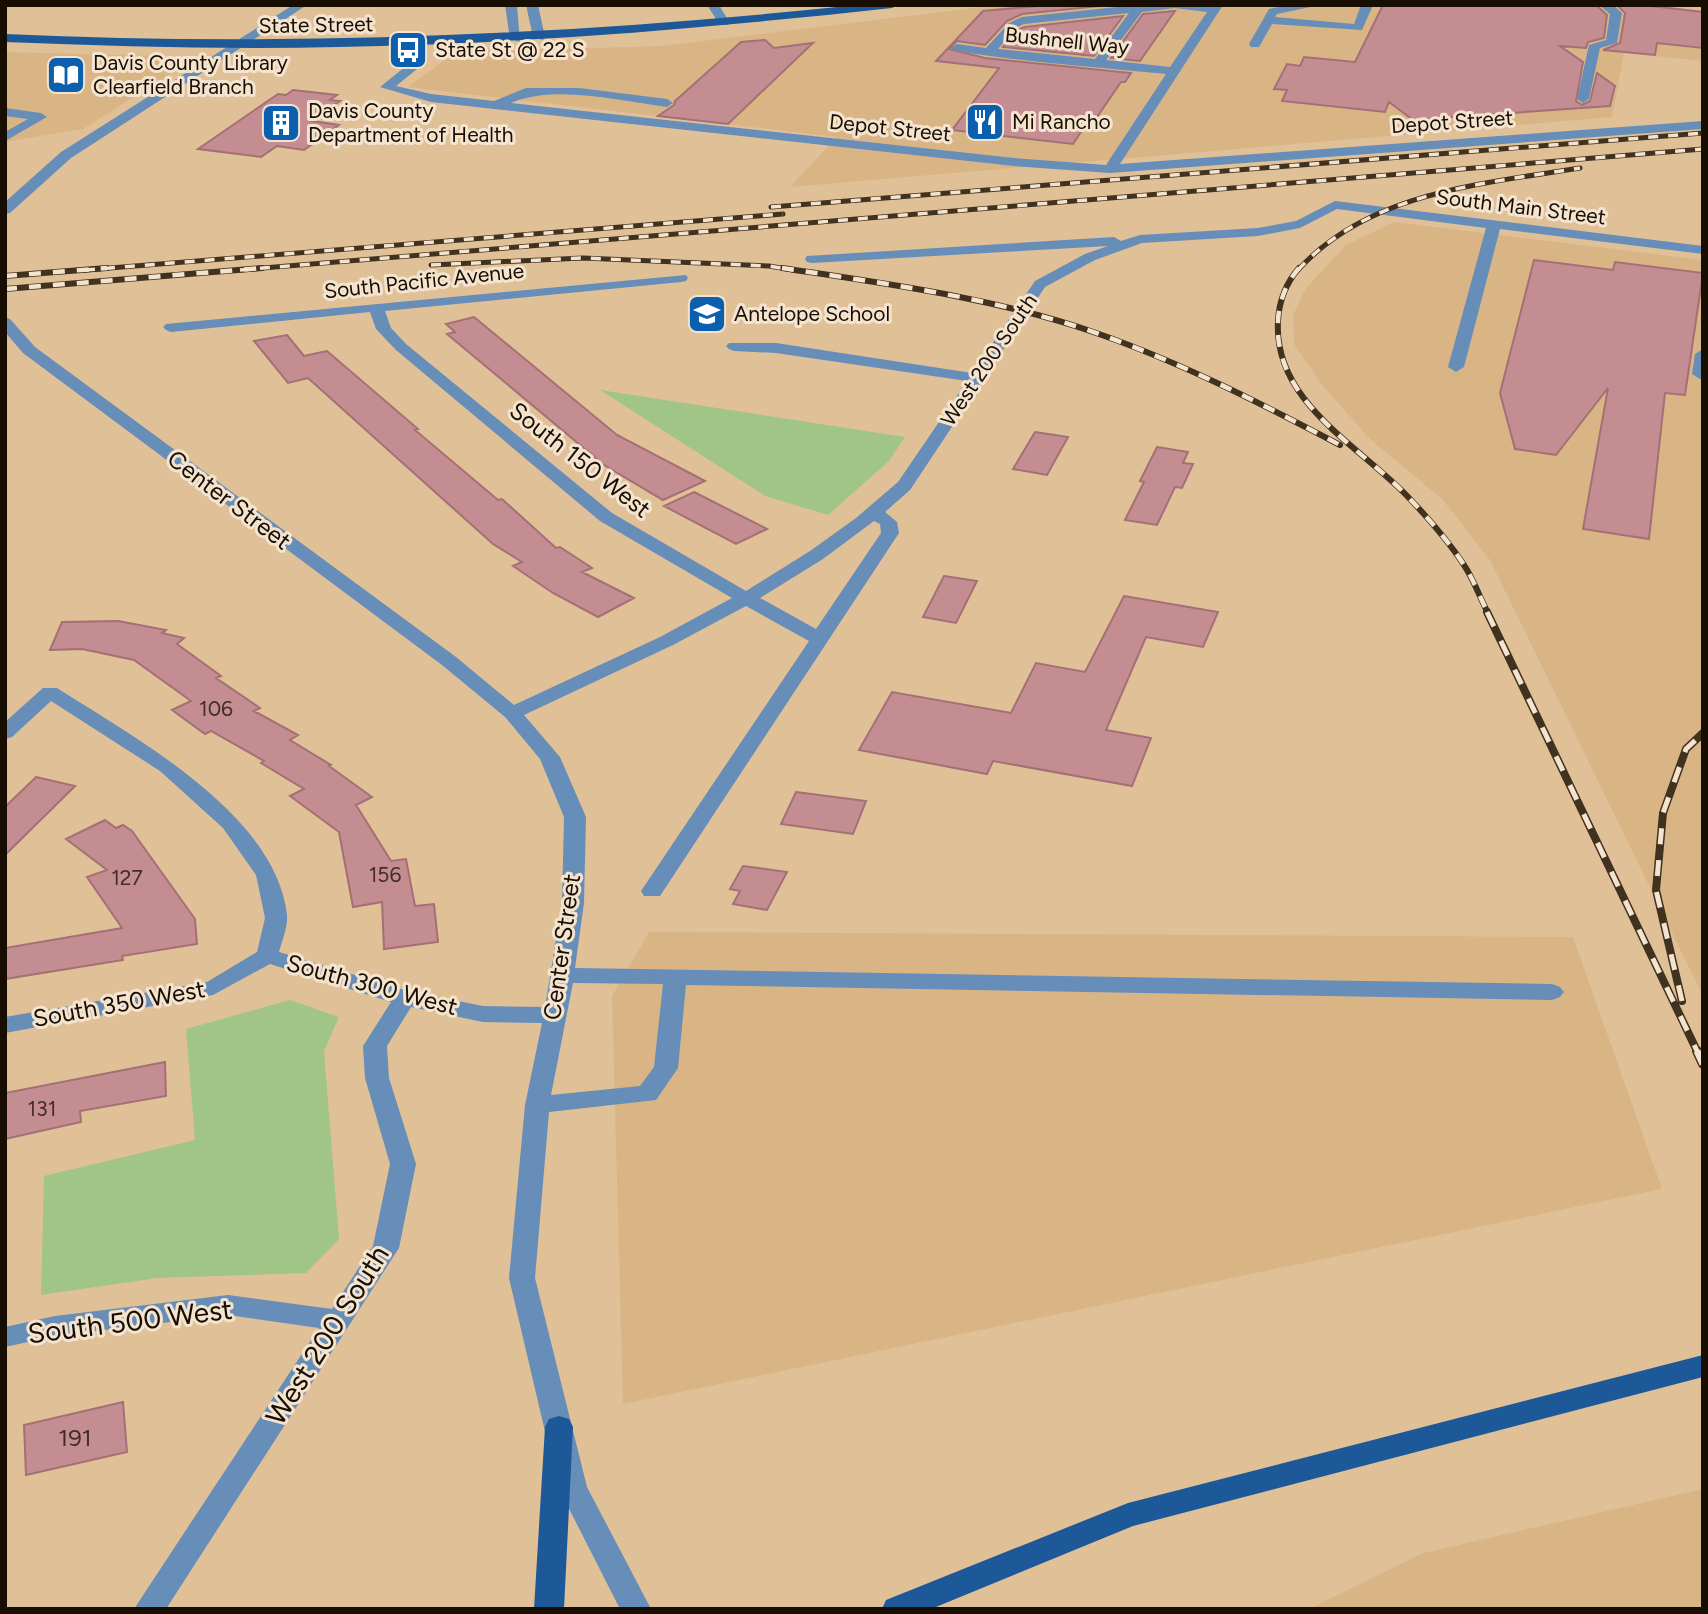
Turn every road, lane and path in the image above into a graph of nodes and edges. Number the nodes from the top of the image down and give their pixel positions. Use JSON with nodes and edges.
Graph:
{"nodes":[{"id":1,"x":301,"y":5,"type":"edge"},
{"id":2,"x":511,"y":5,"type":"edge"},
{"id":3,"x":532,"y":5,"type":"edge"},
{"id":4,"x":713,"y":5,"type":"edge"},
{"id":5,"x":892,"y":5,"type":"edge"},
{"id":6,"x":1175,"y":5,"type":"edge"},
{"id":7,"x":1314,"y":5,"type":"edge"},
{"id":8,"x":1367,"y":5,"type":"edge"},
{"id":9,"x":1605,"y":5,"type":"edge"},
{"id":10,"x":1216,"y":7,"type":"edge"},
{"id":11,"x":1139,"y":8,"type":"junction"},
{"id":12,"x":1269,"y":20,"type":"junction"},
{"id":13,"x":724,"y":23,"type":"junction"},
{"id":14,"x":539,"y":37,"type":"junction"},
{"id":15,"x":5,"y":38,"type":"edge"},
{"id":16,"x":516,"y":38,"type":"junction"},
{"id":17,"x":416,"y":42,"type":"junction"},
{"id":18,"x":1255,"y":44,"type":"dead end"},
{"id":19,"x":240,"y":45,"type":"junction"},
{"id":20,"x":957,"y":48,"type":"dead end"},
{"id":21,"x":989,"y":52,"type":"junction"},
{"id":22,"x":1098,"y":63,"type":"junction"},
{"id":23,"x":1173,"y":71,"type":"junction"},
{"id":24,"x":1583,"y":99,"type":"dead end"},
{"id":25,"x":667,"y":103,"type":"dead end"},
{"id":26,"x":494,"y":105,"type":"junction"},
{"id":27,"x":5,"y":112,"type":"edge"},
{"id":28,"x":1703,"y":125,"type":"edge"},
{"id":29,"x":6,"y":137,"type":"edge"},
{"id":30,"x":1110,"y":169,"type":"junction"},
{"id":31,"x":1335,"y":205,"type":"joint"},
{"id":32,"x":5,"y":210,"type":"edge"},
{"id":33,"x":1494,"y":225,"type":"junction"},
{"id":34,"x":1140,"y":239,"type":"junction"},
{"id":35,"x":1703,"y":250,"type":"edge"},
{"id":36,"x":811,"y":259,"type":"dead end"},
{"id":37,"x":681,"y":278,"type":"dead end"},
{"id":38,"x":376,"y":307,"type":"junction"},
{"id":39,"x":6,"y":323,"type":"edge"},
{"id":40,"x":170,"y":327,"type":"dead end"},
{"id":41,"x":734,"y":346,"type":"dead end"},
{"id":42,"x":1703,"y":354,"type":"edge"},
{"id":43,"x":1455,"y":367,"type":"dead end"},
{"id":44,"x":1703,"y":376,"type":"edge"},
{"id":45,"x":977,"y":378,"type":"junction"},
{"id":46,"x":875,"y":513,"type":"junction"},
{"id":47,"x":747,"y":599,"type":"junction"},
{"id":48,"x":820,"y":639,"type":"junction"},
{"id":49,"x":512,"y":713,"type":"junction"},
{"id":50,"x":5,"y":733,"type":"edge"},
{"id":51,"x":652,"y":891,"type":"dead end"},
{"id":52,"x":267,"y":956,"type":"junction"},
{"id":53,"x":563,"y":975,"type":"junction"},
{"id":54,"x":675,"y":977,"type":"junction"},
{"id":55,"x":1552,"y":992,"type":"dead end"},
{"id":56,"x":405,"y":998,"type":"junction"},
{"id":57,"x":553,"y":1015,"type":"junction"},
{"id":58,"x":5,"y":1025,"type":"edge"},
{"id":59,"x":537,"y":1105,"type":"junction"},
{"id":60,"x":339,"y":1320,"type":"junction"},
{"id":61,"x":5,"y":1337,"type":"edge"},
{"id":62,"x":1703,"y":1366,"type":"edge"},
{"id":63,"x":559,"y":1427,"type":"junction"},
{"id":64,"x":149,"y":1609,"type":"edge"},
{"id":65,"x":549,"y":1609,"type":"edge"},
{"id":66,"x":636,"y":1609,"type":"edge"},
{"id":67,"x":897,"y":1609,"type":"edge"}],
"edges":[{"from":1,"to":19,"type":"street"},
{"from":2,"to":16,"type":"street"},
{"from":3,"to":14,"type":"street"},
{"from":4,"to":13,"type":"street"},
{"from":5,"to":13,"type":"main road","name":"State Street"},
{"from":6,"to":10,"type":"street"},
{"from":6,"to":11,"type":"street"},
{"from":7,"to":12,"type":"street"},
{"from":8,"to":12,"type":"street"},
{"from":9,"to":24,"type":"street"},
{"from":10,"to":23,"type":"street"},
{"from":11,"to":21,"type":"street"},
{"from":11,"to":22,"type":"street"},
{"from":12,"to":18,"type":"street"},
{"from":13,"to":14,"type":"main road","name":"State Street"},
{"from":14,"to":16,"type":"main road","name":"State Street"},
{"from":15,"to":19,"type":"main road","name":"State Street"},
{"from":16,"to":17,"type":"main road","name":"State Street"},
{"from":17,"to":19,"type":"main road","name":"State Street"},
{"from":17,"to":26,"type":"street","name":"Depot Street"},
{"from":19,"to":32,"type":"street"},
{"from":20,"to":21,"type":"street","name":"Bushnell Way"},
{"from":21,"to":22,"type":"street","name":"Bushnell Way"},
{"from":22,"to":23,"type":"street","name":"Bushnell Way"},
{"from":23,"to":30,"type":"street"},
{"from":25,"to":26,"type":"street"},
{"from":26,"to":30,"type":"street","name":"Depot Street"},
{"from":27,"to":29,"type":"street"},
{"from":28,"to":30,"type":"street","name":"Depot Street"},
{"from":31,"to":33,"type":"street","name":"South Main Street"},
{"from":31,"to":34,"type":"street","name":"West 200 South"},
{"from":33,"to":35,"type":"street","name":"South Main Street"},
{"from":33,"to":43,"type":"street"},
{"from":34,"to":36,"type":"street"},
{"from":34,"to":45,"type":"street","name":"West 200 South"},
{"from":37,"to":38,"type":"street","name":"South Pacific Avenue"},
{"from":38,"to":40,"type":"street","name":"South Pacific Avenue"},
{"from":38,"to":47,"type":"street","name":"South 150 West"},
{"from":39,"to":49,"type":"street","name":"Center Street"},
{"from":41,"to":45,"type":"street"},
{"from":42,"to":44,"type":"street"},
{"from":45,"to":46,"type":"street","name":"West 200 South"},
{"from":46,"to":47,"type":"street","name":"West 200 South"},
{"from":46,"to":48,"type":"street"},
{"from":47,"to":48,"type":"street","name":"South 150 West"},
{"from":47,"to":49,"type":"street","name":"West 200 South"},
{"from":48,"to":51,"type":"street"},
{"from":49,"to":53,"type":"street","name":"Center Street"},
{"from":50,"to":52,"type":"street","name":"South 300 West"},
{"from":52,"to":56,"type":"street","name":"South 300 West"},
{"from":52,"to":58,"type":"street","name":"South 350 West"},
{"from":53,"to":54,"type":"street"},
{"from":53,"to":57,"type":"street","name":"Center Street"},
{"from":54,"to":55,"type":"street"},
{"from":54,"to":59,"type":"street"},
{"from":56,"to":57,"type":"street","name":"South 300 West"},
{"from":56,"to":60,"type":"street","name":"West 200 South"},
{"from":57,"to":59,"type":"street","name":"Center Street"},
{"from":59,"to":63,"type":"street","name":"Center Street"},
{"from":60,"to":61,"type":"street","name":"South 500 West"},
{"from":60,"to":64,"type":"street","name":"West 200 South"},
{"from":62,"to":67,"type":"main road"},
{"from":63,"to":65,"type":"main road"},
{"from":63,"to":66,"type":"street","name":"Center Street"}]}
